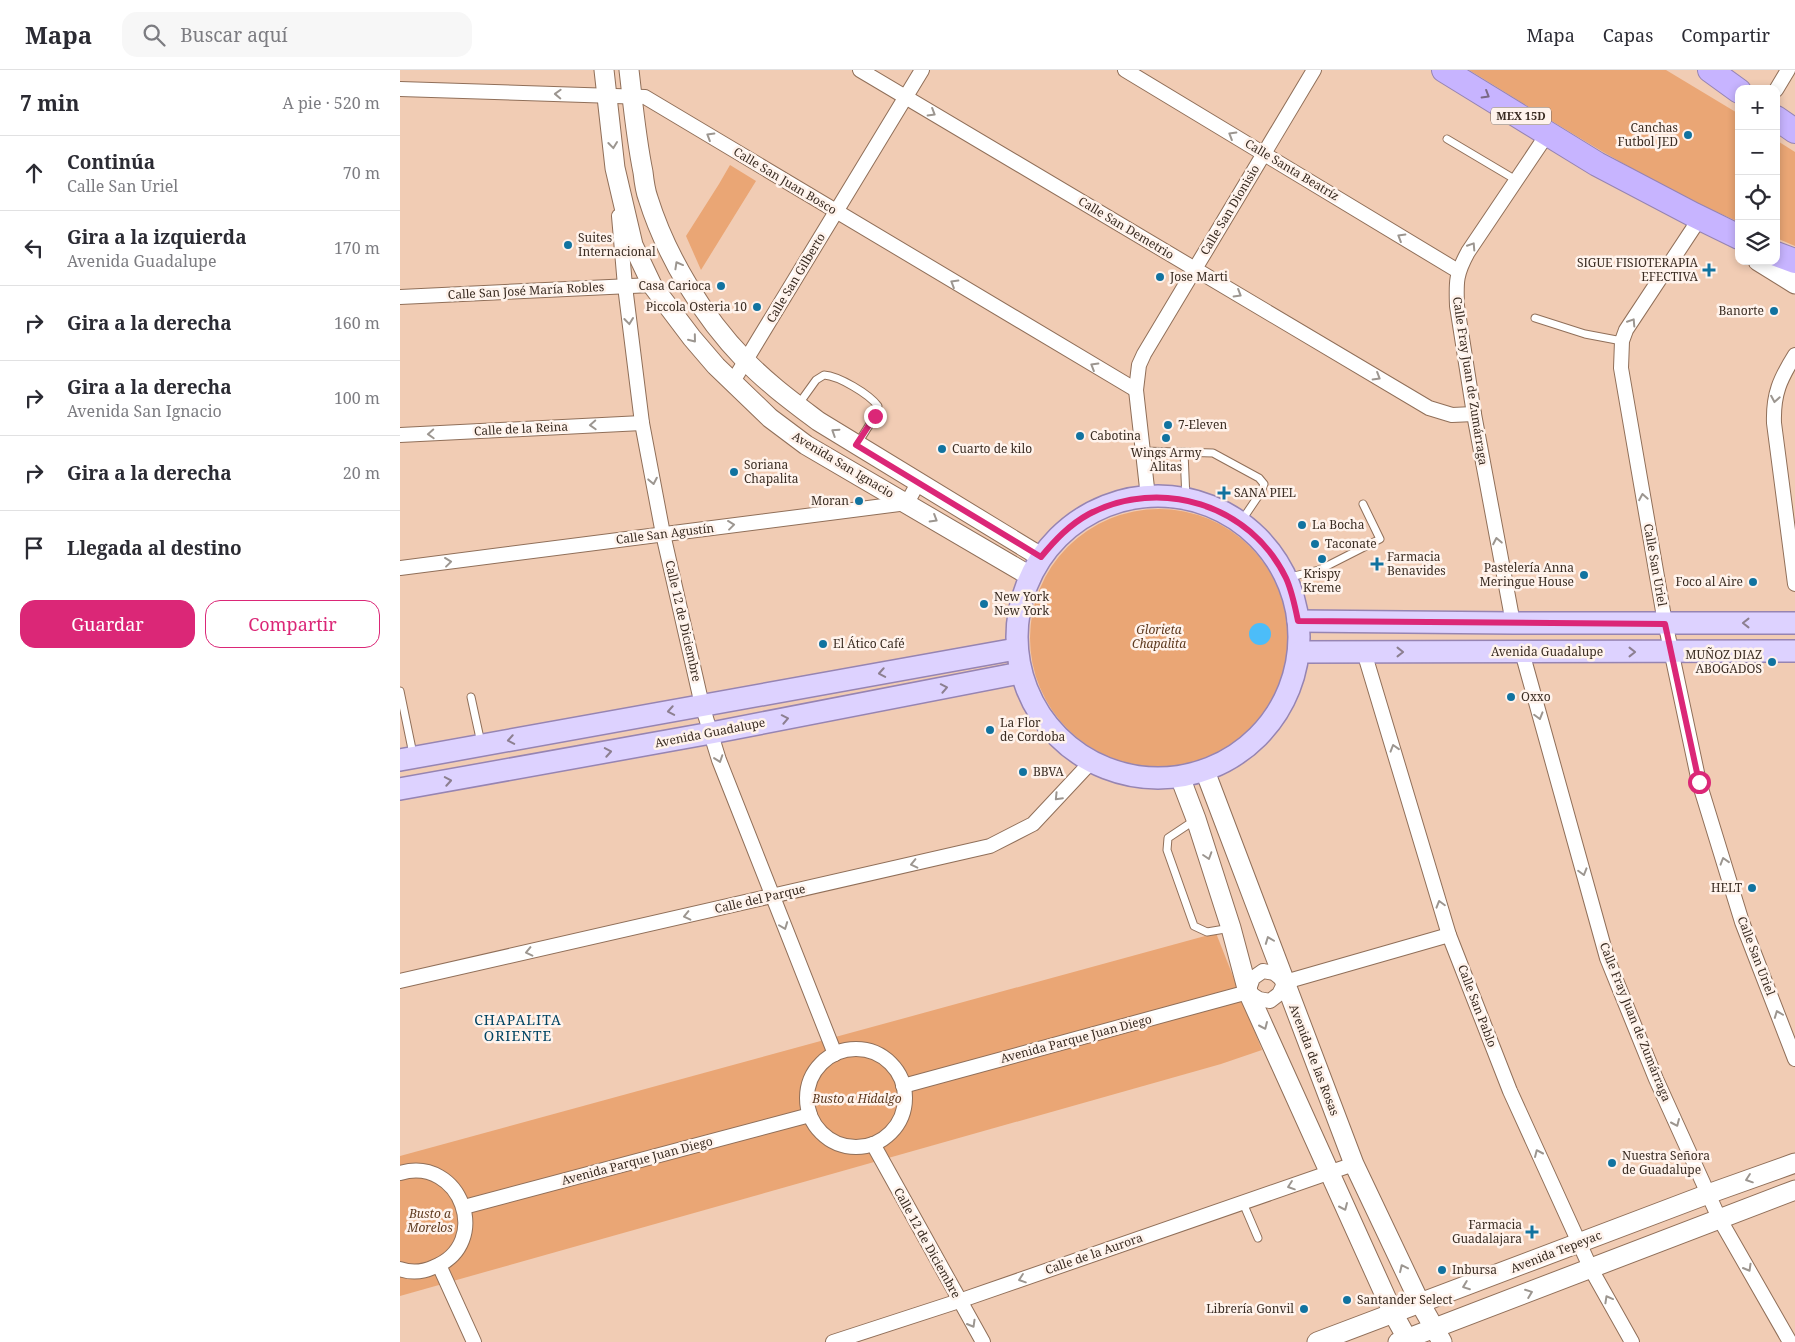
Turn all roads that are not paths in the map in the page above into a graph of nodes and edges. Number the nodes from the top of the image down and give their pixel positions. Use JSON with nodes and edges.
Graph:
{"nodes":[{"id":1,"x":604,"y":70,"type":"edge"},
{"id":2,"x":629,"y":70,"type":"edge"},
{"id":3,"x":860,"y":70,"type":"edge"},
{"id":4,"x":922,"y":70,"type":"edge"},
{"id":5,"x":1125,"y":70,"type":"edge"},
{"id":6,"x":1314,"y":70,"type":"edge"},
{"id":7,"x":1444,"y":70,"type":"edge"},
{"id":8,"x":1710,"y":70,"type":"edge"},
{"id":9,"x":1716,"y":70,"type":"edge"},
{"id":10,"x":1788,"y":70,"type":"edge"},
{"id":11,"x":1740,"y":85,"type":"edge"},
{"id":12,"x":1779,"y":85,"type":"edge"},
{"id":13,"x":1735,"y":88,"type":"edge"},
{"id":14,"x":400,"y":89,"type":"edge"},
{"id":15,"x":607,"y":96,"type":"junction"},
{"id":16,"x":632,"y":97,"type":"junction"},
{"id":17,"x":906,"y":97,"type":"junction"},
{"id":18,"x":1780,"y":110,"type":"edge"},
{"id":19,"x":1795,"y":119,"type":"edge"},
{"id":20,"x":1780,"y":121,"type":"edge"},
{"id":21,"x":1795,"y":132,"type":"edge"},
{"id":22,"x":1548,"y":133,"type":"junction"},
{"id":23,"x":1447,"y":139,"type":"dead end"},
{"id":24,"x":1264,"y":153,"type":"junction"},
{"id":25,"x":1597,"y":164,"type":"junction"},
{"id":26,"x":615,"y":168,"type":"junction"},
{"id":27,"x":1516,"y":180,"type":"junction"},
{"id":28,"x":836,"y":212,"type":"junction"},
{"id":29,"x":1696,"y":224,"type":"junction"},
{"id":30,"x":1735,"y":234,"type":"edge"},
{"id":31,"x":1735,"y":248,"type":"edge"},
{"id":32,"x":1780,"y":255,"type":"edge"},
{"id":33,"x":1795,"y":261,"type":"edge"},
{"id":34,"x":1764,"y":265,"type":"edge"},
{"id":35,"x":1195,"y":268,"type":"junction"},
{"id":36,"x":1458,"y":271,"type":"junction"},
{"id":37,"x":1795,"y":284,"type":"edge"},
{"id":38,"x":652,"y":285,"type":"junction"},
{"id":39,"x":625,"y":286,"type":"junction"},
{"id":40,"x":400,"y":297,"type":"edge"},
{"id":41,"x":1535,"y":318,"type":"dead end"},
{"id":42,"x":1622,"y":341,"type":"junction"},
{"id":43,"x":1795,"y":355,"type":"edge"},
{"id":44,"x":746,"y":361,"type":"junction"},
{"id":45,"x":732,"y":383,"type":"junction"},
{"id":46,"x":1136,"y":390,"type":"junction"},
{"id":47,"x":798,"y":406,"type":"junction"},
{"id":48,"x":1474,"y":414,"type":"junction"},
{"id":49,"x":642,"y":423,"type":"junction"},
{"id":50,"x":400,"y":435,"type":"edge"},
{"id":51,"x":856,"y":445,"type":"junction"},
{"id":52,"x":1143,"y":451,"type":"junction"},
{"id":53,"x":1184,"y":452,"type":"junction"},
{"id":54,"x":918,"y":483,"type":"junction"},
{"id":55,"x":1148,"y":497,"type":"junction"},
{"id":56,"x":1186,"y":500,"type":"junction"},
{"id":57,"x":907,"y":503,"type":"junction"},
{"id":58,"x":1363,"y":504,"type":"dead end"},
{"id":59,"x":1240,"y":523,"type":"junction"},
{"id":60,"x":663,"y":534,"type":"junction"},
{"id":61,"x":1041,"y":557,"type":"junction"},
{"id":62,"x":400,"y":568,"type":"edge"},
{"id":63,"x":1030,"y":576,"type":"junction"},
{"id":64,"x":1286,"y":578,"type":"junction"},
{"id":65,"x":1795,"y":584,"type":"edge"},
{"id":66,"x":1298,"y":621,"type":"junction"},
{"id":67,"x":1513,"y":624,"type":"junction"},
{"id":68,"x":1665,"y":624,"type":"junction"},
{"id":69,"x":1795,"y":624,"type":"edge"},
{"id":70,"x":1016,"y":649,"type":"junction"},
{"id":71,"x":1795,"y":651,"type":"edge"},
{"id":72,"x":1299,"y":652,"type":"junction"},
{"id":73,"x":1364,"y":652,"type":"junction"},
{"id":74,"x":1522,"y":652,"type":"junction"},
{"id":75,"x":1672,"y":652,"type":"junction"},
{"id":76,"x":1020,"y":673,"type":"junction"},
{"id":77,"x":400,"y":691,"type":"edge"},
{"id":78,"x":472,"y":697,"type":"dead end"},
{"id":79,"x":702,"y":705,"type":"junction"},
{"id":80,"x":711,"y":733,"type":"junction"},
{"id":81,"x":481,"y":745,"type":"junction"},
{"id":82,"x":407,"y":759,"type":"edge"},
{"id":83,"x":1091,"y":762,"type":"junction"},
{"id":84,"x":1204,"y":770,"type":"junction"},
{"id":85,"x":1180,"y":777,"type":"junction"},
{"id":86,"x":400,"y":789,"type":"edge"},
{"id":87,"x":1196,"y":820,"type":"junction"},
{"id":88,"x":772,"y":896,"type":"junction"},
{"id":89,"x":1231,"y":928,"type":"junction"},
{"id":90,"x":1449,"y":935,"type":"junction"},
{"id":91,"x":400,"y":981,"type":"edge"},
{"id":92,"x":1285,"y":982,"type":"junction"},
{"id":93,"x":1248,"y":992,"type":"junction"},
{"id":94,"x":835,"y":1054,"type":"junction"},
{"id":95,"x":1795,"y":1059,"type":"edge"},
{"id":96,"x":903,"y":1086,"type":"junction"},
{"id":97,"x":810,"y":1115,"type":"junction"},
{"id":98,"x":873,"y":1144,"type":"junction"},
{"id":99,"x":1795,"y":1163,"type":"edge"},
{"id":100,"x":1354,"y":1164,"type":"junction"},
{"id":101,"x":400,"y":1173,"type":"edge"},
{"id":102,"x":1329,"y":1173,"type":"junction"},
{"id":103,"x":1795,"y":1190,"type":"edge"},
{"id":104,"x":1708,"y":1194,"type":"junction"},
{"id":105,"x":1243,"y":1203,"type":"junction"},
{"id":106,"x":464,"y":1207,"type":"junction"},
{"id":107,"x":1720,"y":1218,"type":"junction"},
{"id":108,"x":1258,"y":1238,"type":"dead end"},
{"id":109,"x":1579,"y":1243,"type":"junction"},
{"id":110,"x":439,"y":1265,"type":"junction"},
{"id":111,"x":400,"y":1269,"type":"edge"},
{"id":112,"x":1591,"y":1269,"type":"junction"},
{"id":113,"x":959,"y":1301,"type":"junction"},
{"id":114,"x":1420,"y":1303,"type":"junction"},
{"id":115,"x":1393,"y":1314,"type":"junction"},
{"id":116,"x":1438,"y":1335,"type":"edge"},
{"id":117,"x":1405,"y":1341,"type":"edge"},
{"id":118,"x":474,"y":1342,"type":"edge"},
{"id":119,"x":834,"y":1342,"type":"edge"},
{"id":120,"x":983,"y":1342,"type":"edge"},
{"id":121,"x":1317,"y":1342,"type":"edge"},
{"id":122,"x":1632,"y":1342,"type":"edge"},
{"id":123,"x":1790,"y":1342,"type":"edge"}],
"edges":[{"from":1,"to":15,"type":"street","name":"Avenida San Ignacio"},
{"from":2,"to":16,"type":"street","name":"Avenida San Ignacio"},
{"from":3,"to":17,"type":"street","name":"Calle San Demetrio"},
{"from":4,"to":17,"type":"street","name":"Calle San Gilberto"},
{"from":24,"to":5,"type":"street","name":"Calle Santa Beatríz","one_way":true},
{"from":6,"to":24,"type":"street","name":"Calle San Dionisio"},
{"from":7,"to":22,"type":"highway","number":"MEX 15D","one_way":true},
{"from":8,"to":13,"type":"highway"},
{"from":9,"to":11,"type":"street"},
{"from":10,"to":12,"type":"street"},
{"from":15,"to":14,"type":"street","name":"Calle San Juan Bosco","one_way":true},
{"from":15,"to":16,"type":"street","name":"Calle San Juan Bosco"},
{"from":15,"to":26,"type":"street","name":"Avenida San Ignacio","one_way":true},
{"from":28,"to":16,"type":"street","name":"Calle San Juan Bosco","one_way":true},
{"from":44,"to":16,"type":"street","name":"Avenida San Ignacio","one_way":true},
{"from":17,"to":28,"type":"street","name":"Calle San Gilberto"},
{"from":17,"to":35,"type":"street","name":"Calle San Demetrio","one_way":true},
{"from":18,"to":19,"type":"street"},
{"from":20,"to":21,"type":"highway"},
{"from":22,"to":25,"type":"highway","number":"MEX 15D"},
{"from":22,"to":27,"type":"street","name":"Calle Fray Juan de Zumárraga"},
{"from":23,"to":27,"type":"lane"},
{"from":24,"to":35,"type":"street","name":"Calle San Dionisio"},
{"from":36,"to":24,"type":"street","name":"Calle Santa Beatríz","one_way":true},
{"from":25,"to":29,"type":"street"},
{"from":25,"to":30,"type":"highway","number":"MEX 15D"},
{"from":26,"to":38,"type":"street","name":"Avenida San Ignacio"},
{"from":26,"to":39,"type":"street","name":"Calle 12 de Diciembre"},
{"from":36,"to":27,"type":"street","name":"Calle Fray Juan de Zumárraga","one_way":true},
{"from":28,"to":44,"type":"street","name":"Calle San Gilberto"},
{"from":46,"to":28,"type":"street","name":"Calle San Juan Bosco","one_way":true},
{"from":29,"to":31,"type":"street"},
{"from":42,"to":29,"type":"street","name":"Calle San Uriel","one_way":true},
{"from":32,"to":33,"type":"highway"},
{"from":34,"to":37,"type":"street"},
{"from":35,"to":46,"type":"street","name":"Calle San Dionisio"},
{"from":35,"to":48,"type":"street","name":"Calle San Demetrio","one_way":true},
{"from":36,"to":48,"type":"street","name":"Calle Fray Juan de Zumárraga"},
{"from":38,"to":39,"type":"street","name":"Calle San José María Robles"},
{"from":38,"to":45,"type":"street","name":"Avenida San Ignacio","one_way":true},
{"from":39,"to":40,"type":"street","name":"Calle San José María Robles"},
{"from":39,"to":49,"type":"street","name":"Calle 12 de Diciembre","one_way":true},
{"from":41,"to":42,"type":"lane"},
{"from":68,"to":42,"type":"street","name":"Calle San Uriel","one_way":true},
{"from":43,"to":65,"type":"street","one_way":true},
{"from":44,"to":45,"type":"street","name":"Calle San Gilberto"},
{"from":44,"to":47,"type":"street","name":"Avenida San Ignacio"},
{"from":45,"to":57,"type":"street","name":"Avenida San Ignacio"},
{"from":46,"to":52,"type":"street","name":"Calle San Dionisio"},
{"from":51,"to":47,"type":"street","name":"Avenida San Ignacio","one_way":true},
{"from":47,"to":51,"type":"lane"},
{"from":67,"to":48,"type":"street","name":"Calle Fray Juan de Zumárraga","one_way":true},
{"from":49,"to":50,"type":"street","name":"Calle de la Reina","one_way":true},
{"from":49,"to":60,"type":"street","name":"Calle 12 de Diciembre","one_way":true},
{"from":51,"to":54,"type":"street","name":"Avenida San Ignacio"},
{"from":52,"to":53,"type":"lane"},
{"from":52,"to":55,"type":"street","name":"Calle San Dionisio"},
{"from":53,"to":56,"type":"lane"},
{"from":53,"to":59,"type":"lane"},
{"from":54,"to":57,"type":"street"},
{"from":54,"to":61,"type":"street","name":"Avenida San Ignacio"},
{"from":55,"to":56,"type":"main road"},
{"from":55,"to":61,"type":"main road"},
{"from":56,"to":59,"type":"main road"},
{"from":60,"to":57,"type":"street","name":"Calle San Agustín","one_way":true},
{"from":57,"to":63,"type":"street","name":"Avenida San Ignacio","one_way":true},
{"from":58,"to":64,"type":"lane"},
{"from":59,"to":64,"type":"main road"},
{"from":62,"to":60,"type":"street","name":"Calle San Agustín","one_way":true},
{"from":60,"to":79,"type":"street","name":"Calle 12 de Diciembre"},
{"from":61,"to":63,"type":"main road"},
{"from":63,"to":70,"type":"main road"},
{"from":64,"to":66,"type":"main road"},
{"from":66,"to":67,"type":"main road"},
{"from":66,"to":72,"type":"main road"},
{"from":67,"to":68,"type":"main road"},
{"from":69,"to":68,"type":"main road","one_way":true},
{"from":68,"to":75,"type":"street","name":"Calle San Uriel"},
{"from":70,"to":76,"type":"main road"},
{"from":70,"to":79,"type":"main road","one_way":true},
{"from":71,"to":75,"type":"main road","name":"Avenida Guadalupe"},
{"from":72,"to":73,"type":"main road","name":"Avenida Guadalupe"},
{"from":72,"to":84,"type":"main road"},
{"from":73,"to":74,"type":"main road","name":"Avenida Guadalupe","one_way":true},
{"from":90,"to":73,"type":"street","name":"Calle San Pablo","one_way":true},
{"from":74,"to":75,"type":"main road","name":"Avenida Guadalupe","one_way":true},
{"from":74,"to":104,"type":"street","name":"Calle Fray Juan de Zumárraga","one_way":true},
{"from":95,"to":75,"type":"street","name":"Calle San Uriel","one_way":true},
{"from":80,"to":76,"type":"main road","name":"Avenida Guadalupe","one_way":true},
{"from":76,"to":83,"type":"main road"},
{"from":77,"to":82,"type":"lane"},
{"from":78,"to":81,"type":"lane"},
{"from":79,"to":80,"type":"street","name":"Calle 12 de Diciembre"},
{"from":79,"to":81,"type":"main road","one_way":true},
{"from":86,"to":80,"type":"main road","name":"Avenida Guadalupe","one_way":true},
{"from":80,"to":88,"type":"street","name":"Calle 12 de Diciembre","one_way":true},
{"from":81,"to":82,"type":"main road"},
{"from":83,"to":85,"type":"main road"},
{"from":83,"to":88,"type":"street","name":"Calle del Parque","one_way":true},
{"from":84,"to":85,"type":"main road"},
{"from":92,"to":84,"type":"street","name":"Avenida de las Rosas","one_way":true},
{"from":85,"to":87,"type":"street"},
{"from":87,"to":89,"type":"street","one_way":true},
{"from":87,"to":89,"type":"lane"},
{"from":88,"to":91,"type":"street","name":"Calle del Parque","one_way":true},
{"from":88,"to":94,"type":"street","name":"Calle 12 de Diciembre","one_way":true},
{"from":89,"to":93,"type":"street"},
{"from":90,"to":92,"type":"street"},
{"from":109,"to":90,"type":"street","name":"Calle San Pablo","one_way":true},
{"from":92,"to":93,"type":"street"},
{"from":92,"to":93,"type":"street"},
{"from":92,"to":100,"type":"street","name":"Avenida de las Rosas"},
{"from":93,"to":96,"type":"street","name":"Avenida Parque Juan Diego"},
{"from":93,"to":102,"type":"street","one_way":true},
{"from":94,"to":96,"type":"street"},
{"from":94,"to":97,"type":"street"},
{"from":96,"to":98,"type":"street"},
{"from":97,"to":98,"type":"street"},
{"from":97,"to":106,"type":"street","name":"Avenida Parque Juan Diego"},
{"from":98,"to":113,"type":"street","name":"Calle 12 de Diciembre"},
{"from":99,"to":104,"type":"street","name":"Avenida Tepeyac","one_way":true},
{"from":100,"to":102,"type":"street","name":"Calle de la Aurora"},
{"from":114,"to":100,"type":"street","name":"Avenida de las Rosas","one_way":true},
{"from":101,"to":106,"type":"street"},
{"from":102,"to":105,"type":"street","name":"Calle de la Aurora","one_way":true},
{"from":102,"to":115,"type":"street","one_way":true},
{"from":103,"to":107,"type":"street"},
{"from":104,"to":107,"type":"street","name":"Calle Fray Juan de Zumárraga"},
{"from":104,"to":109,"type":"street","name":"Avenida Tepeyac"},
{"from":105,"to":108,"type":"lane"},
{"from":105,"to":113,"type":"street","name":"Calle de la Aurora","one_way":true},
{"from":106,"to":110,"type":"street"},
{"from":107,"to":112,"type":"street"},
{"from":107,"to":123,"type":"street","name":"Calle Fray Juan de Zumárraga","one_way":true},
{"from":109,"to":112,"type":"street","name":"Calle San Pablo"},
{"from":109,"to":114,"type":"street","name":"Avenida Tepeyac","one_way":true},
{"from":110,"to":111,"type":"street"},
{"from":110,"to":118,"type":"street"},
{"from":116,"to":112,"type":"street","one_way":true},
{"from":122,"to":112,"type":"street","name":"Calle San Pablo","one_way":true},
{"from":113,"to":119,"type":"street","name":"Calle de la Aurora"},
{"from":113,"to":120,"type":"street","name":"Calle 12 de Diciembre","one_way":true},
{"from":114,"to":115,"type":"street","name":"Avenida Tepeyac"},
{"from":114,"to":116,"type":"street","name":"Avenida de las Rosas"},
{"from":115,"to":117,"type":"street"},
{"from":115,"to":121,"type":"street","name":"Avenida Tepeyac"},
{"from":116,"to":117,"type":"street"}]}
